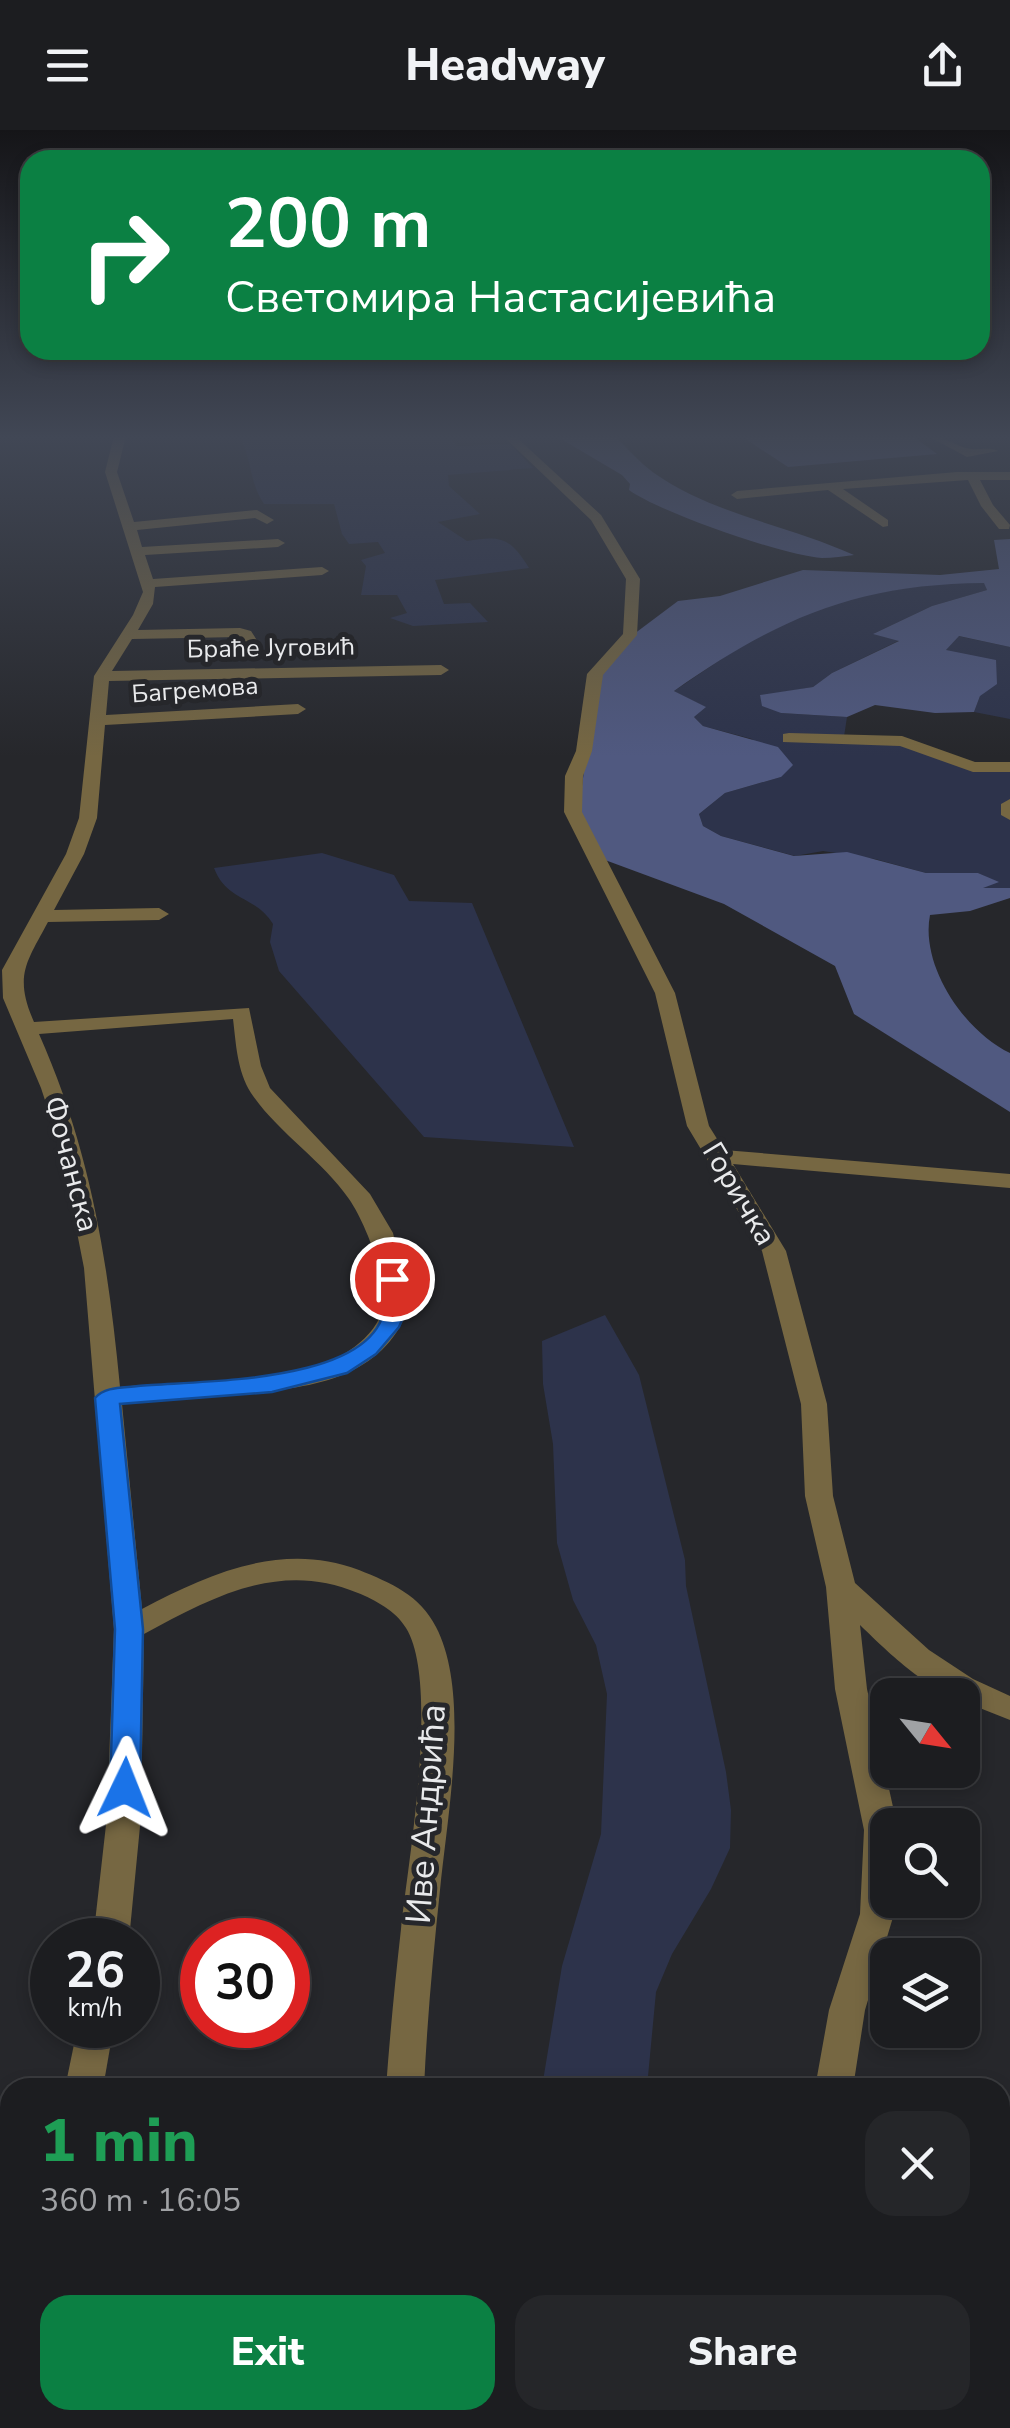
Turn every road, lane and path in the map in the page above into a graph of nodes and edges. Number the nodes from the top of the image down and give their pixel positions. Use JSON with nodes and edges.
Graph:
{"nodes":[{"id":1,"x":135,"y":543,"type":"edge"},
{"id":2,"x":274,"y":543,"type":"edge"},
{"id":3,"x":611,"y":543,"type":"edge"},
{"id":4,"x":139,"y":551,"type":"junction"},
{"id":5,"x":322,"y":571,"type":"dead end"},
{"id":6,"x":149,"y":582,"type":"junction"},
{"id":7,"x":131,"y":635,"type":"junction"},
{"id":8,"x":252,"y":645,"type":"dead end"},
{"id":9,"x":441,"y":670,"type":"dead end"},
{"id":10,"x":102,"y":676,"type":"junction"},
{"id":11,"x":298,"y":709,"type":"dead end"},
{"id":12,"x":95,"y":721,"type":"junction"},
{"id":13,"x":788,"y":738,"type":"dead end"},
{"id":14,"x":1010,"y":767,"type":"edge"},
{"id":15,"x":1010,"y":804,"type":"edge"},
{"id":16,"x":1010,"y":815,"type":"edge"},
{"id":17,"x":160,"y":914,"type":"dead end"},
{"id":18,"x":38,"y":916,"type":"junction"},
{"id":19,"x":25,"y":1029,"type":"junction"},
{"id":20,"x":716,"y":1156,"type":"junction"},
{"id":21,"x":1010,"y":1181,"type":"edge"},
{"id":22,"x":108,"y":1398,"type":"junction"},
{"id":23,"x":841,"y":1587,"type":"junction"},
{"id":24,"x":129,"y":1629,"type":"junction"},
{"id":25,"x":1010,"y":1708,"type":"edge"},
{"id":26,"x":113,"y":1918,"type":"edge"},
{"id":27,"x":92,"y":2048,"type":"edge"},
{"id":28,"x":86,"y":2078,"type":"edge"},
{"id":29,"x":406,"y":2078,"type":"edge"},
{"id":30,"x":836,"y":2078,"type":"edge"}],
"edges":[{"from":1,"to":4,"type":"street"},
{"from":2,"to":4,"type":"street"},
{"from":3,"to":20,"type":"street","name":"Горичка"},
{"from":4,"to":6,"type":"street"},
{"from":5,"to":6,"type":"street"},
{"from":6,"to":7,"type":"street","name":"Фочанска"},
{"from":7,"to":8,"type":"street"},
{"from":7,"to":10,"type":"street","name":"Фочанска"},
{"from":9,"to":10,"type":"street","name":"Браће Југовић"},
{"from":10,"to":12,"type":"street","name":"Фочанска"},
{"from":11,"to":12,"type":"street","name":"Багремова"},
{"from":12,"to":18,"type":"street","name":"Фочанска"},
{"from":13,"to":14,"type":"street"},
{"from":15,"to":16,"type":"street"},
{"from":17,"to":18,"type":"street"},
{"from":18,"to":19,"type":"street","name":"Фочанска"},
{"from":19,"to":22,"type":"street","name":"Фочанска"},
{"from":19,"to":22,"type":"street"},
{"from":20,"to":21,"type":"street"},
{"from":20,"to":23,"type":"street","name":"Горичка"},
{"from":22,"to":24,"type":"street","name":"Фочанска"},
{"from":23,"to":25,"type":"street"},
{"from":23,"to":30,"type":"street","name":"Горичка"},
{"from":24,"to":26,"type":"street","name":"Фочанска"},
{"from":24,"to":29,"type":"street","name":"Иве Андрића"},
{"from":27,"to":28,"type":"street"}]}
